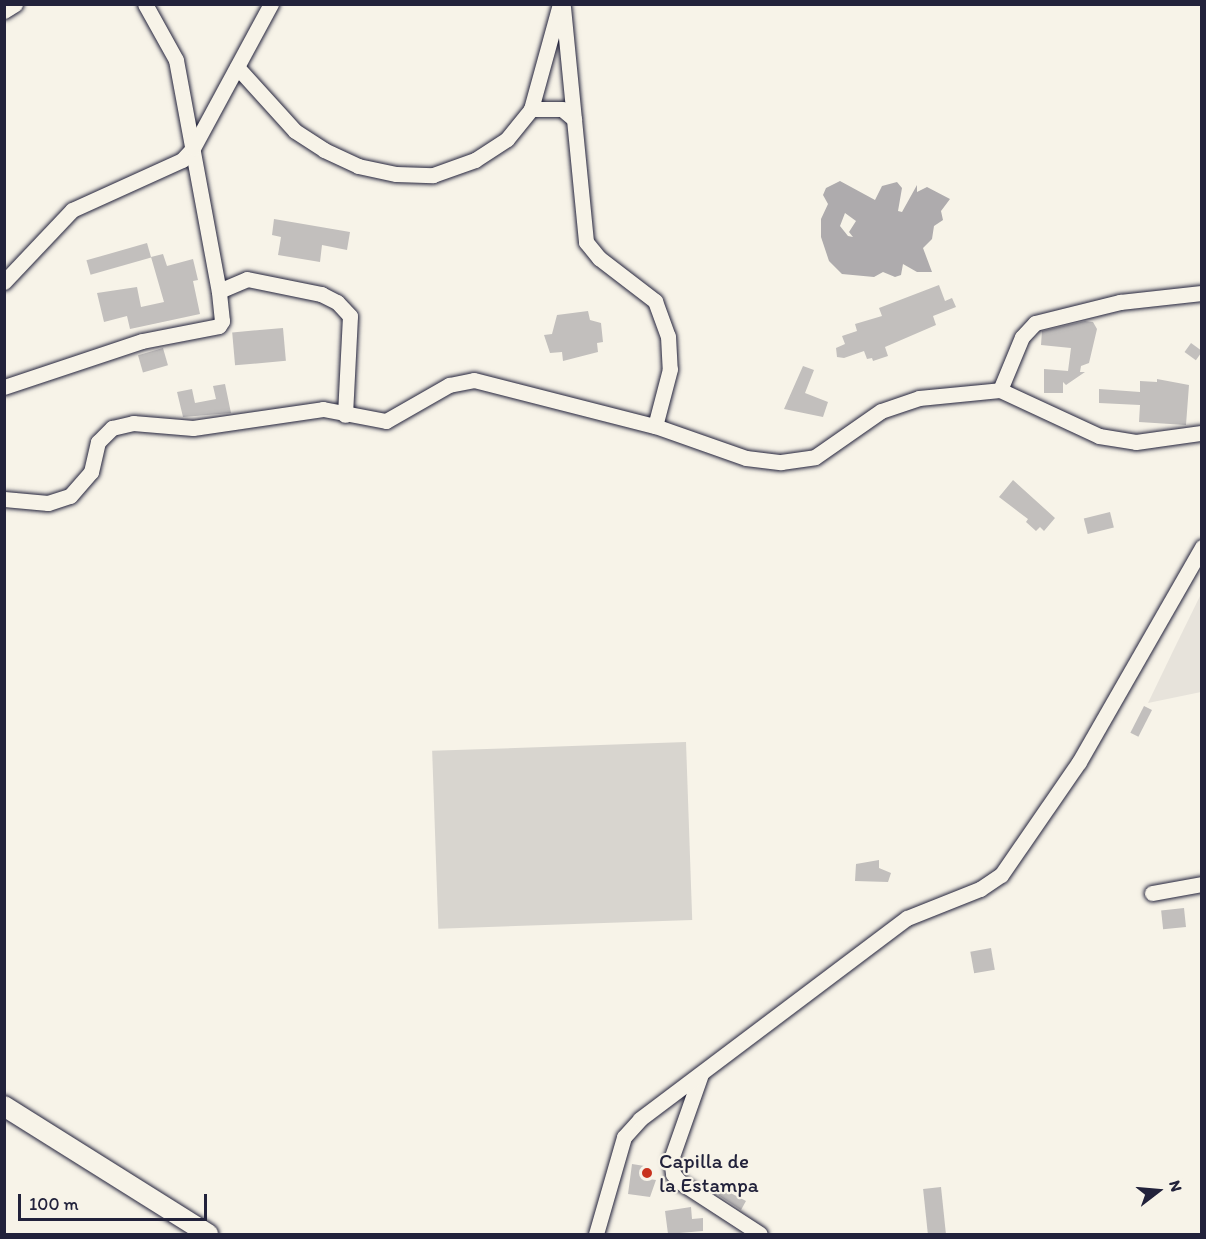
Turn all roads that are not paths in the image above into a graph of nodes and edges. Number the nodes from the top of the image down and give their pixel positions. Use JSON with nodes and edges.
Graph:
{"nodes":[{"id":1,"x":15,"y":4,"type":"edge"},
{"id":2,"x":145,"y":4,"type":"edge"},
{"id":3,"x":271,"y":4,"type":"edge"},
{"id":4,"x":561,"y":4,"type":"edge"},
{"id":5,"x":4,"y":11,"type":"edge"},
{"id":6,"x":237,"y":67,"type":"junction"},
{"id":7,"x":531,"y":109,"type":"junction"},
{"id":8,"x":574,"y":119,"type":"junction"},
{"id":9,"x":192,"y":148,"type":"junction"},
{"id":10,"x":4,"y":282,"type":"edge"},
{"id":11,"x":219,"y":291,"type":"junction"},
{"id":12,"x":1202,"y":293,"type":"edge"},
{"id":13,"x":4,"y":387,"type":"edge"},
{"id":14,"x":1000,"y":390,"type":"junction"},
{"id":15,"x":345,"y":415,"type":"junction"},
{"id":16,"x":655,"y":426,"type":"junction"},
{"id":17,"x":1201,"y":433,"type":"edge"},
{"id":18,"x":4,"y":500,"type":"edge"},
{"id":19,"x":1202,"y":547,"type":"edge"},
{"id":20,"x":1202,"y":884,"type":"edge"},
{"id":21,"x":1152,"y":893,"type":"dead end"},
{"id":22,"x":701,"y":1074,"type":"junction"},
{"id":23,"x":4,"y":1106,"type":"edge"},
{"id":24,"x":208,"y":1234,"type":"edge"},
{"id":25,"x":596,"y":1234,"type":"edge"},
{"id":26,"x":760,"y":1234,"type":"edge"}],
"edges":[{"from":1,"to":5,"type":"street"},
{"from":2,"to":9,"type":"street"},
{"from":3,"to":6,"type":"street"},
{"from":4,"to":7,"type":"street"},
{"from":4,"to":8,"type":"street"},
{"from":6,"to":7,"type":"street"},
{"from":6,"to":9,"type":"street"},
{"from":7,"to":8,"type":"street"},
{"from":8,"to":16,"type":"street"},
{"from":9,"to":10,"type":"street"},
{"from":9,"to":11,"type":"street"},
{"from":11,"to":13,"type":"street"},
{"from":11,"to":15,"type":"street"},
{"from":12,"to":14,"type":"street"},
{"from":14,"to":16,"type":"street"},
{"from":14,"to":17,"type":"street"},
{"from":15,"to":16,"type":"street"},
{"from":15,"to":18,"type":"street"},
{"from":19,"to":22,"type":"street"},
{"from":20,"to":21,"type":"street"},
{"from":22,"to":25,"type":"street"},
{"from":22,"to":26,"type":"street"},
{"from":23,"to":24,"type":"main road"}]}
